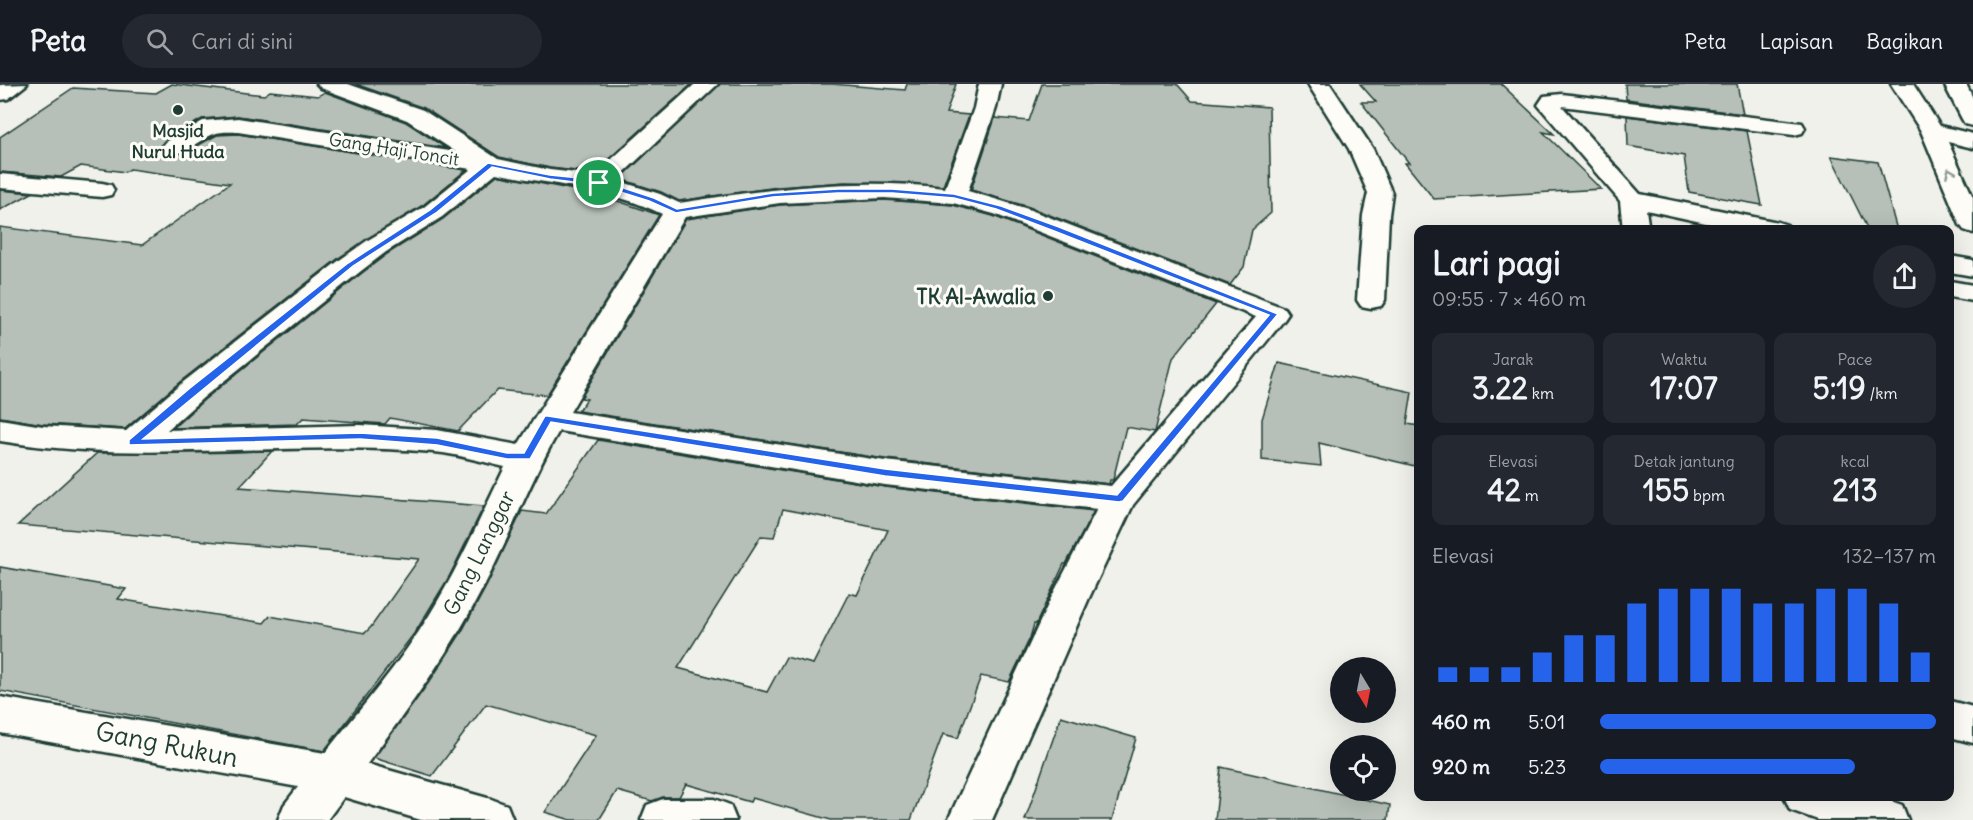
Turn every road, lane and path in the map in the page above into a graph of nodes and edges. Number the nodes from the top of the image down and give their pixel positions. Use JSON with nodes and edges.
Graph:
{"nodes":[{"id":1,"x":16,"y":84,"type":"edge"},
{"id":2,"x":328,"y":84,"type":"edge"},
{"id":3,"x":707,"y":84,"type":"edge"},
{"id":4,"x":990,"y":84,"type":"edge"},
{"id":5,"x":1319,"y":84,"type":"edge"},
{"id":6,"x":1902,"y":84,"type":"edge"},
{"id":7,"x":1955,"y":84,"type":"edge"},
{"id":8,"x":0,"y":94,"type":"edge"},
{"id":9,"x":1973,"y":119,"type":"edge"},
{"id":10,"x":1794,"y":128,"type":"dead end"},
{"id":11,"x":1932,"y":131,"type":"junction"},
{"id":12,"x":1973,"y":141,"type":"edge"},
{"id":13,"x":174,"y":147,"type":"dead end"},
{"id":14,"x":490,"y":165,"type":"junction"},
{"id":15,"x":0,"y":181,"type":"edge"},
{"id":16,"x":599,"y":183,"type":"junction"},
{"id":17,"x":102,"y":190,"type":"dead end"},
{"id":18,"x":954,"y":196,"type":"junction"},
{"id":19,"x":1632,"y":200,"type":"junction"},
{"id":20,"x":676,"y":211,"type":"junction"},
{"id":21,"x":1635,"y":225,"type":"edge"},
{"id":22,"x":1754,"y":225,"type":"edge"},
{"id":23,"x":1973,"y":225,"type":"edge"},
{"id":24,"x":1954,"y":265,"type":"edge"},
{"id":25,"x":1973,"y":268,"type":"edge"},
{"id":26,"x":1954,"y":290,"type":"edge"},
{"id":27,"x":1973,"y":293,"type":"edge"},
{"id":28,"x":1371,"y":300,"type":"dead end"},
{"id":29,"x":548,"y":419,"type":"junction"},
{"id":30,"x":3,"y":433,"type":"edge"},
{"id":31,"x":133,"y":442,"type":"junction"},
{"id":32,"x":527,"y":457,"type":"junction"},
{"id":33,"x":1119,"y":499,"type":"junction"},
{"id":34,"x":0,"y":715,"type":"edge"},
{"id":35,"x":1954,"y":720,"type":"edge"},
{"id":36,"x":1973,"y":724,"type":"edge"},
{"id":37,"x":333,"y":774,"type":"junction"},
{"id":38,"x":1823,"y":801,"type":"edge"},
{"id":39,"x":300,"y":820,"type":"edge"},
{"id":40,"x":491,"y":820,"type":"edge"},
{"id":41,"x":663,"y":820,"type":"edge"},
{"id":42,"x":714,"y":820,"type":"edge"},
{"id":43,"x":970,"y":820,"type":"edge"},
{"id":44,"x":1886,"y":820,"type":"edge"}],
"edges":[{"from":1,"to":8,"type":"street"},
{"from":2,"to":14,"type":"street"},
{"from":3,"to":16,"type":"street"},
{"from":4,"to":18,"type":"street"},
{"from":5,"to":28,"type":"street"},
{"from":6,"to":11,"type":"street"},
{"from":7,"to":9,"type":"street"},
{"from":10,"to":19,"type":"street"},
{"from":11,"to":12,"type":"street"},
{"from":23,"to":11,"type":"street","one_way":true},
{"from":13,"to":14,"type":"street","name":"Gang Haji Toncit"},
{"from":14,"to":16,"type":"street"},
{"from":14,"to":31,"type":"street","name":"Gang Haji Toncit"},
{"from":15,"to":17,"type":"street"},
{"from":16,"to":20,"type":"street"},
{"from":18,"to":20,"type":"street"},
{"from":18,"to":33,"type":"street"},
{"from":19,"to":21,"type":"street"},
{"from":19,"to":22,"type":"street"},
{"from":20,"to":29,"type":"street","name":"Gang Langgar"},
{"from":24,"to":25,"type":"street"},
{"from":26,"to":27,"type":"street"},
{"from":29,"to":32,"type":"street","name":"Gang Langgar"},
{"from":29,"to":33,"type":"street"},
{"from":30,"to":31,"type":"street"},
{"from":31,"to":32,"type":"street"},
{"from":32,"to":37,"type":"street","name":"Gang Langgar"},
{"from":33,"to":43,"type":"street"},
{"from":34,"to":37,"type":"street","name":"Gang Rukun"},
{"from":35,"to":36,"type":"street"},
{"from":37,"to":39,"type":"street","name":"Gang Langgar"},
{"from":37,"to":40,"type":"street","name":"Gang Rukun"},
{"from":38,"to":44,"type":"street"},
{"from":41,"to":42,"type":"street"}]}
